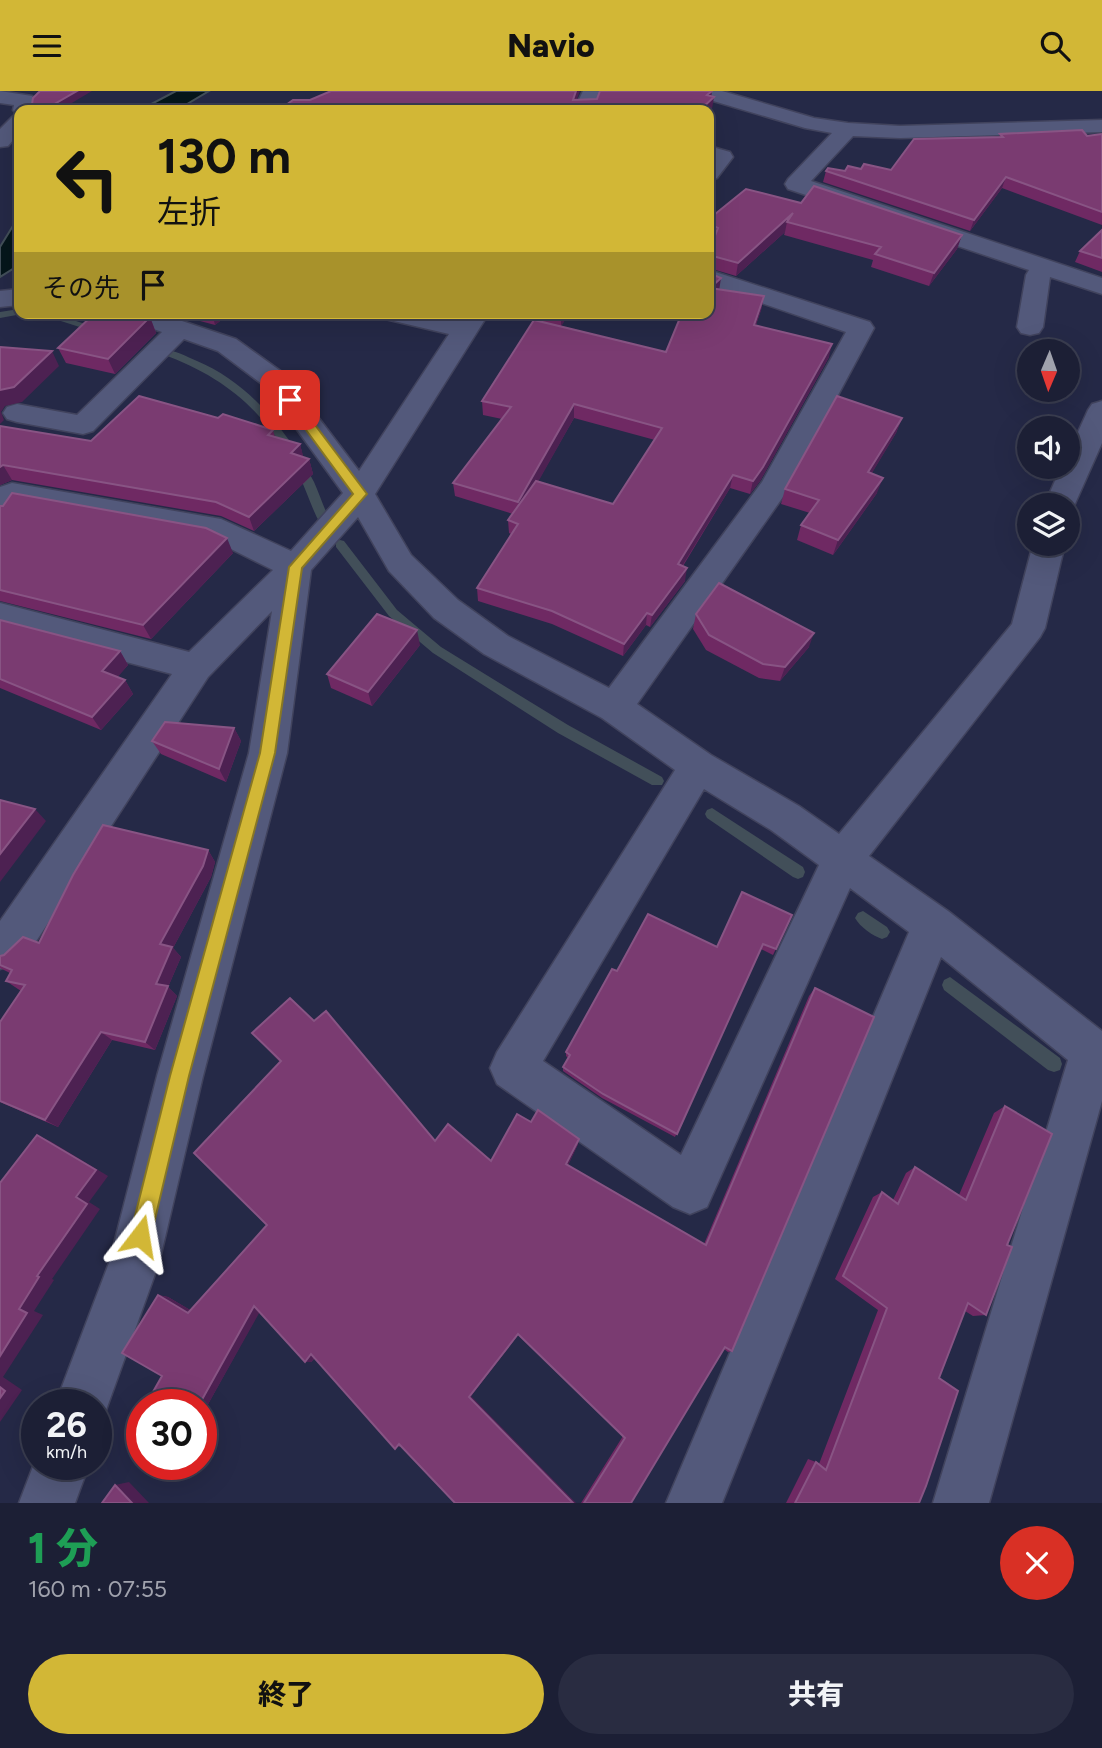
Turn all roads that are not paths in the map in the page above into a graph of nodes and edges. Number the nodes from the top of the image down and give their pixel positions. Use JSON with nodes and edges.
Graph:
{"nodes":[{"id":1,"x":700,"y":91,"type":"edge"},
{"id":2,"x":0,"y":97,"type":"edge"},
{"id":3,"x":27,"y":101,"type":"edge"},
{"id":4,"x":14,"y":126,"type":"edge"},
{"id":5,"x":1102,"y":126,"type":"edge"},
{"id":6,"x":1080,"y":127,"type":"junction"},
{"id":7,"x":848,"y":129,"type":"junction"},
{"id":8,"x":0,"y":141,"type":"edge"},
{"id":9,"x":1102,"y":149,"type":"edge"},
{"id":10,"x":714,"y":154,"type":"edge"},
{"id":11,"x":714,"y":167,"type":"edge"},
{"id":12,"x":1043,"y":267,"type":"junction"},
{"id":13,"x":714,"y":279,"type":"edge"},
{"id":14,"x":1102,"y":286,"type":"edge"},
{"id":15,"x":150,"y":319,"type":"edge"},
{"id":16,"x":444,"y":319,"type":"edge"},
{"id":17,"x":471,"y":322,"type":"edge"},
{"id":18,"x":1030,"y":327,"type":"dead end"},
{"id":19,"x":180,"y":329,"type":"junction"},
{"id":20,"x":1102,"y":410,"type":"edge"},
{"id":21,"x":17,"y":413,"type":"dead end"},
{"id":22,"x":1065,"y":493,"type":"edge"},
{"id":23,"x":360,"y":494,"type":"junction"},
{"id":24,"x":0,"y":511,"type":"edge"},
{"id":25,"x":1046,"y":556,"type":"edge"},
{"id":26,"x":295,"y":567,"type":"junction"},
{"id":27,"x":0,"y":616,"type":"edge"},
{"id":28,"x":196,"y":667,"type":"junction"},
{"id":29,"x":615,"y":708,"type":"junction"},
{"id":30,"x":698,"y":766,"type":"junction"},
{"id":31,"x":842,"y":860,"type":"junction"},
{"id":32,"x":933,"y":925,"type":"junction"},
{"id":33,"x":0,"y":949,"type":"edge"},
{"id":34,"x":1098,"y":1056,"type":"edge"},
{"id":35,"x":88,"y":1389,"type":"edge"},
{"id":36,"x":55,"y":1480,"type":"edge"},
{"id":37,"x":47,"y":1503,"type":"edge"},
{"id":38,"x":694,"y":1503,"type":"edge"},
{"id":39,"x":961,"y":1503,"type":"edge"}],
"edges":[{"from":1,"to":7,"type":"street"},
{"from":2,"to":3,"type":"street"},
{"from":4,"to":8,"type":"street"},
{"from":5,"to":6,"type":"street"},
{"from":6,"to":7,"type":"street"},
{"from":6,"to":9,"type":"street"},
{"from":7,"to":12,"type":"street"},
{"from":10,"to":11,"type":"street"},
{"from":12,"to":14,"type":"street"},
{"from":12,"to":18,"type":"street"},
{"from":13,"to":29,"type":"street"},
{"from":15,"to":19,"type":"street"},
{"from":16,"to":17,"type":"street"},
{"from":17,"to":23,"type":"street"},
{"from":19,"to":21,"type":"street"},
{"from":19,"to":23,"type":"street"},
{"from":20,"to":22,"type":"street"},
{"from":23,"to":26,"type":"street"},
{"from":23,"to":29,"type":"street"},
{"from":24,"to":26,"type":"street"},
{"from":25,"to":31,"type":"street"},
{"from":26,"to":28,"type":"street"},
{"from":26,"to":35,"type":"street"},
{"from":27,"to":28,"type":"street"},
{"from":28,"to":33,"type":"street"},
{"from":29,"to":30,"type":"street"},
{"from":30,"to":31,"type":"street"},
{"from":30,"to":31,"type":"street"},
{"from":31,"to":32,"type":"street"},
{"from":32,"to":34,"type":"street"},
{"from":32,"to":38,"type":"street"},
{"from":34,"to":39,"type":"street"},
{"from":36,"to":37,"type":"street"}]}
